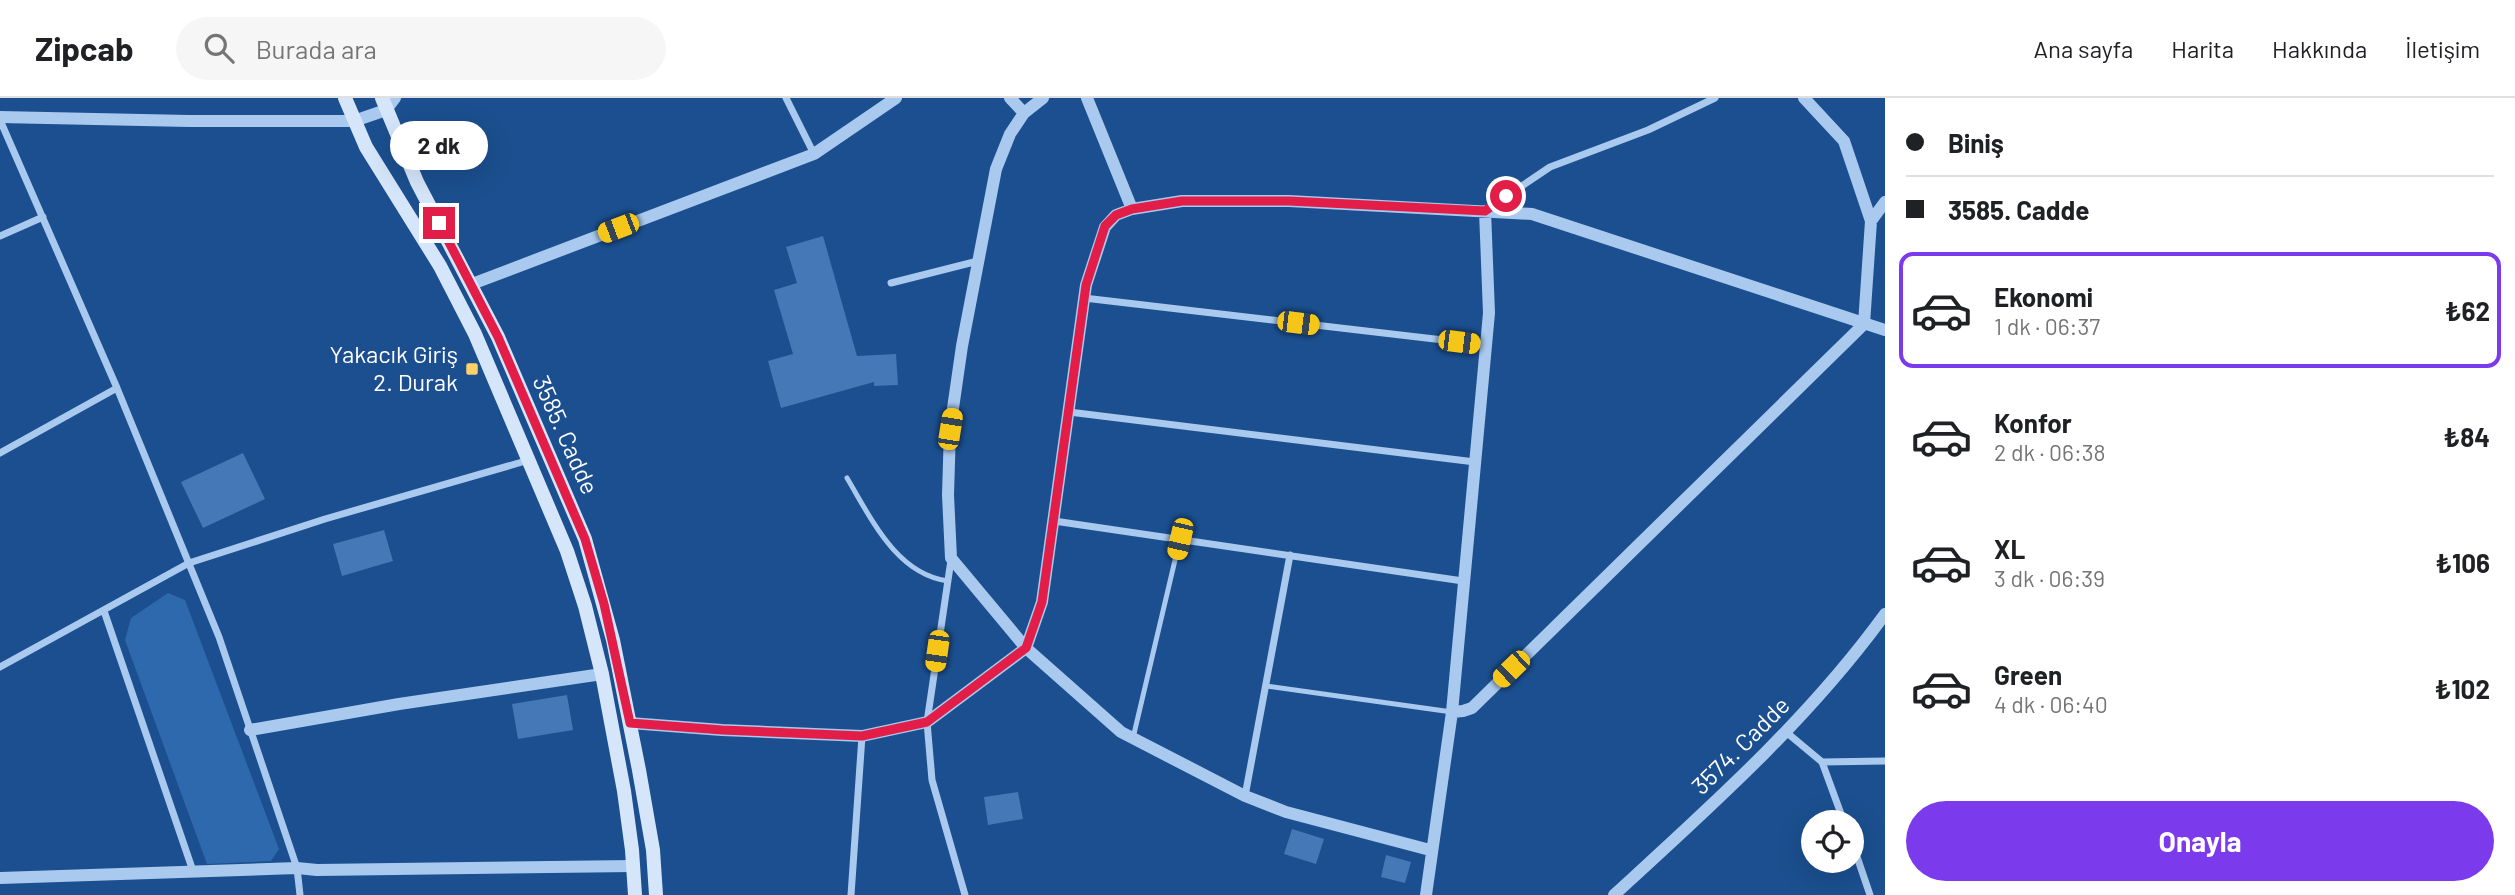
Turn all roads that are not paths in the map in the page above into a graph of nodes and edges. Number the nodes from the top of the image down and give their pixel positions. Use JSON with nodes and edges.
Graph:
{"nodes":[{"id":1,"x":345,"y":98,"type":"edge"},
{"id":2,"x":786,"y":98,"type":"edge"},
{"id":3,"x":896,"y":98,"type":"edge"},
{"id":4,"x":1010,"y":98,"type":"edge"},
{"id":5,"x":1043,"y":98,"type":"edge"},
{"id":6,"x":1087,"y":98,"type":"edge"},
{"id":7,"x":1715,"y":98,"type":"edge"},
{"id":8,"x":1804,"y":98,"type":"edge"},
{"id":9,"x":387,"y":102,"type":"edge"},
{"id":10,"x":1024,"y":113,"type":"junction"},
{"id":11,"x":0,"y":118,"type":"edge"},
{"id":12,"x":354,"y":121,"type":"junction"},
{"id":13,"x":814,"y":154,"type":"junction"},
{"id":14,"x":1885,"y":202,"type":"edge"},
{"id":15,"x":1132,"y":209,"type":"junction"},
{"id":16,"x":1485,"y":211,"type":"junction"},
{"id":17,"x":43,"y":217,"type":"junction"},
{"id":18,"x":1871,"y":221,"type":"junction"},
{"id":19,"x":0,"y":236,"type":"edge"},
{"id":20,"x":978,"y":261,"type":"junction"},
{"id":21,"x":891,"y":283,"type":"dead end"},
{"id":22,"x":472,"y":284,"type":"junction"},
{"id":23,"x":1084,"y":298,"type":"junction"},
{"id":24,"x":1864,"y":324,"type":"junction"},
{"id":25,"x":1885,"y":330,"type":"edge"},
{"id":26,"x":1486,"y":345,"type":"junction"},
{"id":27,"x":117,"y":388,"type":"junction"},
{"id":28,"x":1069,"y":412,"type":"junction"},
{"id":29,"x":0,"y":453,"type":"edge"},
{"id":30,"x":530,"y":460,"type":"junction"},
{"id":31,"x":1475,"y":462,"type":"junction"},
{"id":32,"x":847,"y":478,"type":"dead end"},
{"id":33,"x":1054,"y":521,"type":"junction"},
{"id":34,"x":1180,"y":539,"type":"junction"},
{"id":35,"x":1290,"y":555,"type":"junction"},
{"id":36,"x":951,"y":558,"type":"junction"},
{"id":37,"x":189,"y":563,"type":"junction"},
{"id":38,"x":947,"y":580,"type":"junction"},
{"id":39,"x":1464,"y":581,"type":"junction"},
{"id":40,"x":104,"y":611,"type":"junction"},
{"id":41,"x":1885,"y":614,"type":"edge"},
{"id":42,"x":1026,"y":648,"type":"junction"},
{"id":43,"x":0,"y":667,"type":"edge"},
{"id":44,"x":602,"y":674,"type":"junction"},
{"id":45,"x":1266,"y":686,"type":"junction"},
{"id":46,"x":1452,"y":712,"type":"junction"},
{"id":47,"x":927,"y":722,"type":"junction"},
{"id":48,"x":630,"y":723,"type":"junction"},
{"id":49,"x":250,"y":730,"type":"junction"},
{"id":50,"x":1786,"y":732,"type":"junction"},
{"id":51,"x":862,"y":736,"type":"junction"},
{"id":52,"x":1133,"y":738,"type":"junction"},
{"id":53,"x":1885,"y":761,"type":"edge"},
{"id":54,"x":1822,"y":762,"type":"junction"},
{"id":55,"x":1244,"y":796,"type":"junction"},
{"id":56,"x":1840,"y":810,"type":"edge"},
{"id":57,"x":1430,"y":850,"type":"junction"},
{"id":58,"x":634,"y":866,"type":"junction"},
{"id":59,"x":297,"y":868,"type":"junction"},
{"id":60,"x":193,"y":871,"type":"junction"},
{"id":61,"x":1863,"y":873,"type":"edge"},
{"id":62,"x":0,"y":878,"type":"edge"},
{"id":63,"x":300,"y":895,"type":"edge"},
{"id":64,"x":635,"y":895,"type":"edge"},
{"id":65,"x":656,"y":895,"type":"edge"},
{"id":66,"x":851,"y":895,"type":"edge"},
{"id":67,"x":965,"y":895,"type":"edge"},
{"id":68,"x":1426,"y":895,"type":"edge"},
{"id":69,"x":1614,"y":895,"type":"edge"},
{"id":70,"x":1870,"y":895,"type":"edge"}],
"edges":[{"from":1,"to":12,"type":"main road","name":"3585. Cadde"},
{"from":2,"to":13,"type":"street"},
{"from":3,"to":13,"type":"street"},
{"from":4,"to":10,"type":"street"},
{"from":5,"to":10,"type":"street"},
{"from":6,"to":15,"type":"street"},
{"from":7,"to":16,"type":"street"},
{"from":8,"to":18,"type":"street"},
{"from":9,"to":12,"type":"street"},
{"from":9,"to":22,"type":"main road","name":"3585. Cadde"},
{"from":10,"to":20,"type":"street"},
{"from":11,"to":12,"type":"street"},
{"from":11,"to":17,"type":"street"},
{"from":12,"to":30,"type":"main road","name":"3585. Cadde"},
{"from":13,"to":22,"type":"street"},
{"from":14,"to":18,"type":"street"},
{"from":15,"to":16,"type":"street"},
{"from":15,"to":23,"type":"street"},
{"from":16,"to":24,"type":"street"},
{"from":16,"to":26,"type":"street"},
{"from":17,"to":19,"type":"street"},
{"from":17,"to":27,"type":"street"},
{"from":18,"to":24,"type":"street"},
{"from":20,"to":21,"type":"street"},
{"from":20,"to":36,"type":"street"},
{"from":22,"to":48,"type":"main road","name":"3585. Cadde"},
{"from":23,"to":26,"type":"street"},
{"from":23,"to":28,"type":"street"},
{"from":24,"to":25,"type":"street"},
{"from":24,"to":46,"type":"street"},
{"from":26,"to":31,"type":"street"},
{"from":27,"to":29,"type":"street"},
{"from":27,"to":37,"type":"street"},
{"from":28,"to":31,"type":"street"},
{"from":28,"to":33,"type":"street"},
{"from":30,"to":37,"type":"street"},
{"from":30,"to":44,"type":"main road","name":"3585. Cadde"},
{"from":31,"to":39,"type":"street"},
{"from":32,"to":38,"type":"lane"},
{"from":33,"to":34,"type":"street"},
{"from":33,"to":42,"type":"street"},
{"from":34,"to":35,"type":"street"},
{"from":34,"to":52,"type":"lane"},
{"from":35,"to":39,"type":"street"},
{"from":35,"to":45,"type":"street"},
{"from":36,"to":38,"type":"street"},
{"from":36,"to":42,"type":"street"},
{"from":37,"to":40,"type":"street"},
{"from":37,"to":49,"type":"street"},
{"from":38,"to":47,"type":"street"},
{"from":39,"to":46,"type":"street"},
{"from":40,"to":43,"type":"street"},
{"from":40,"to":60,"type":"street"},
{"from":41,"to":50,"type":"street","name":"3574. Cadde"},
{"from":42,"to":47,"type":"street"},
{"from":42,"to":52,"type":"street"},
{"from":44,"to":49,"type":"street"},
{"from":44,"to":58,"type":"main road","name":"3585. Cadde"},
{"from":45,"to":46,"type":"lane"},
{"from":45,"to":55,"type":"street"},
{"from":46,"to":57,"type":"street"},
{"from":47,"to":51,"type":"street"},
{"from":47,"to":67,"type":"street"},
{"from":48,"to":51,"type":"street"},
{"from":48,"to":65,"type":"main road","name":"3585. Cadde"},
{"from":49,"to":59,"type":"street"},
{"from":50,"to":54,"type":"street"},
{"from":50,"to":69,"type":"street","name":"3574. Cadde"},
{"from":51,"to":66,"type":"street"},
{"from":52,"to":55,"type":"street"},
{"from":53,"to":54,"type":"street"},
{"from":54,"to":56,"type":"street"},
{"from":55,"to":57,"type":"street"},
{"from":57,"to":68,"type":"street"},
{"from":58,"to":59,"type":"street"},
{"from":58,"to":64,"type":"main road","name":"3585. Cadde"},
{"from":59,"to":60,"type":"street"},
{"from":59,"to":63,"type":"street"},
{"from":60,"to":62,"type":"street"},
{"from":61,"to":70,"type":"street"}]}
